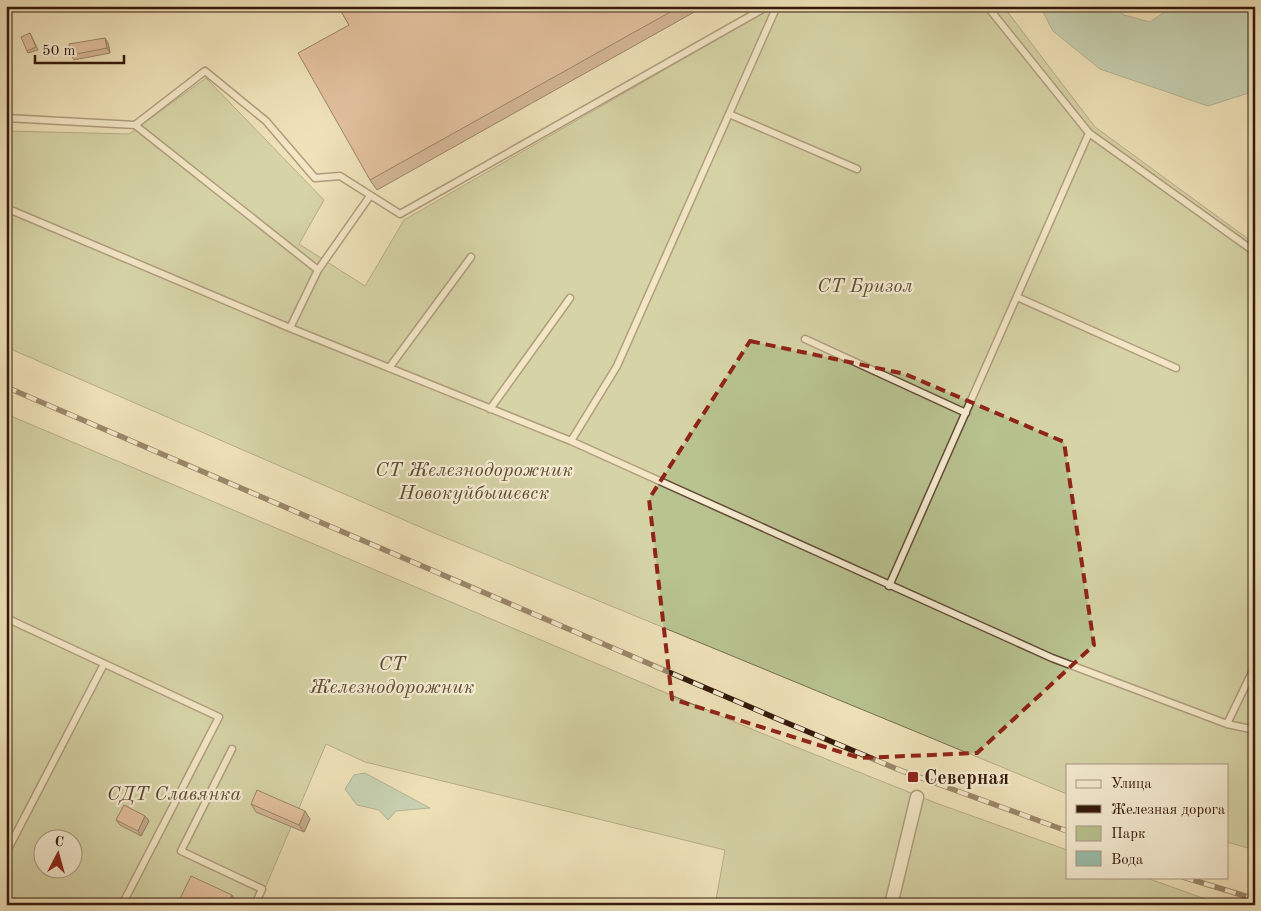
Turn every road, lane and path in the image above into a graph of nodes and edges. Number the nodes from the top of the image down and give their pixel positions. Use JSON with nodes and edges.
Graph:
{"nodes":[{"id":1,"x":768,"y":6,"type":"edge"},
{"id":2,"x":777,"y":6,"type":"edge"},
{"id":3,"x":987,"y":6,"type":"edge"},
{"id":4,"x":729,"y":114,"type":"junction"},
{"id":5,"x":6,"y":118,"type":"edge"},
{"id":6,"x":135,"y":125,"type":"junction"},
{"id":7,"x":1089,"y":133,"type":"junction"},
{"id":8,"x":857,"y":169,"type":"dead end"},
{"id":9,"x":370,"y":196,"type":"junction"},
{"id":10,"x":6,"y":208,"type":"edge"},
{"id":11,"x":1255,"y":252,"type":"edge"},
{"id":12,"x":471,"y":257,"type":"dead end"},
{"id":13,"x":318,"y":270,"type":"junction"},
{"id":14,"x":1017,"y":297,"type":"junction"},
{"id":15,"x":570,"y":298,"type":"dead end"},
{"id":16,"x":290,"y":328,"type":"junction"},
{"id":17,"x":805,"y":339,"type":"dead end"},
{"id":18,"x":389,"y":368,"type":"junction"},
{"id":19,"x":1176,"y":368,"type":"dead end"},
{"id":20,"x":490,"y":409,"type":"junction"},
{"id":21,"x":966,"y":413,"type":"junction"},
{"id":22,"x":571,"y":442,"type":"junction"},
{"id":23,"x":890,"y":586,"type":"junction"},
{"id":24,"x":6,"y":618,"type":"edge"},
{"id":25,"x":104,"y":664,"type":"junction"},
{"id":26,"x":1255,"y":666,"type":"edge"},
{"id":27,"x":1227,"y":724,"type":"junction"},
{"id":28,"x":1255,"y":730,"type":"edge"},
{"id":29,"x":232,"y":749,"type":"dead end"},
{"id":30,"x":917,"y":797,"type":"dead end"},
{"id":31,"x":6,"y":854,"type":"edge"},
{"id":32,"x":122,"y":905,"type":"edge"},
{"id":33,"x":255,"y":905,"type":"edge"},
{"id":34,"x":891,"y":905,"type":"edge"}],
"edges":[{"from":1,"to":9,"type":"lane"},
{"from":2,"to":4,"type":"lane"},
{"from":3,"to":7,"type":"lane"},
{"from":4,"to":8,"type":"lane"},
{"from":4,"to":22,"type":"lane"},
{"from":5,"to":6,"type":"lane"},
{"from":6,"to":9,"type":"lane"},
{"from":6,"to":13,"type":"lane"},
{"from":7,"to":11,"type":"lane"},
{"from":7,"to":14,"type":"lane"},
{"from":9,"to":13,"type":"lane"},
{"from":10,"to":16,"type":"lane"},
{"from":12,"to":18,"type":"lane"},
{"from":13,"to":16,"type":"lane"},
{"from":14,"to":19,"type":"lane"},
{"from":14,"to":21,"type":"lane"},
{"from":15,"to":20,"type":"lane"},
{"from":16,"to":18,"type":"lane"},
{"from":17,"to":21,"type":"lane"},
{"from":18,"to":20,"type":"lane"},
{"from":20,"to":22,"type":"lane"},
{"from":21,"to":23,"type":"lane"},
{"from":22,"to":23,"type":"lane"},
{"from":23,"to":27,"type":"lane"},
{"from":24,"to":25,"type":"lane"},
{"from":25,"to":31,"type":"lane"},
{"from":25,"to":32,"type":"lane"},
{"from":26,"to":27,"type":"lane"},
{"from":27,"to":28,"type":"lane"},
{"from":29,"to":33,"type":"lane"},
{"from":30,"to":34,"type":"street"}]}
